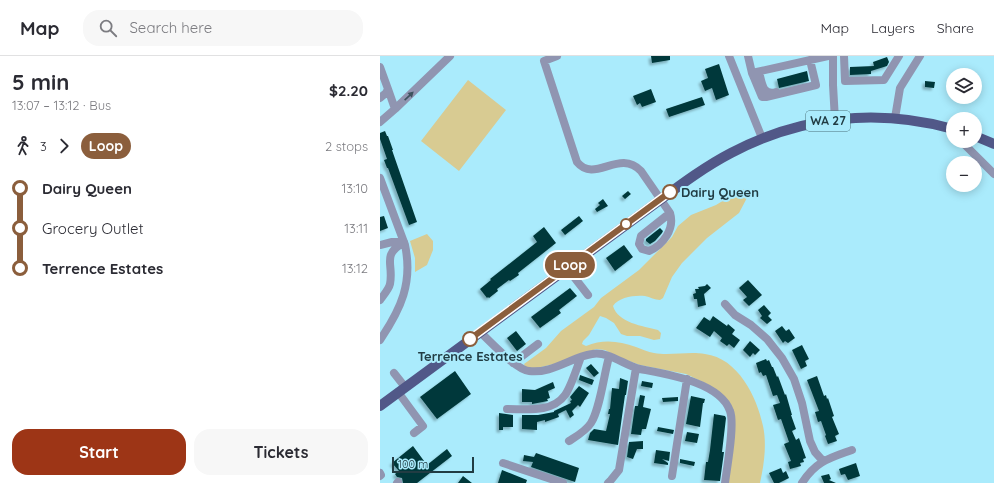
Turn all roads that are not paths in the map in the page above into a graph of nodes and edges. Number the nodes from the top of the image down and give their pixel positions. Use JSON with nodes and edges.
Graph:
{"nodes":[{"id":1,"x":450,"y":56,"type":"edge"},
{"id":2,"x":557,"y":56,"type":"edge"},
{"id":3,"x":729,"y":56,"type":"edge"},
{"id":4,"x":748,"y":56,"type":"edge"},
{"id":5,"x":828,"y":56,"type":"edge"},
{"id":6,"x":833,"y":56,"type":"edge"},
{"id":7,"x":844,"y":56,"type":"edge"},
{"id":8,"x":899,"y":56,"type":"edge"},
{"id":9,"x":920,"y":56,"type":"edge"},
{"id":10,"x":810,"y":60,"type":"junction"},
{"id":11,"x":380,"y":67,"type":"edge"},
{"id":12,"x":756,"y":73,"type":"junction"},
{"id":13,"x":388,"y":89,"type":"junction"},
{"id":14,"x":380,"y":98,"type":"edge"},
{"id":15,"x":395,"y":109,"type":"junction"},
{"id":16,"x":895,"y":118,"type":"junction"},
{"id":17,"x":835,"y":120,"type":"junction"},
{"id":18,"x":380,"y":122,"type":"edge"},
{"id":19,"x":946,"y":127,"type":"edge"},
{"id":20,"x":762,"y":138,"type":"junction"},
{"id":21,"x":982,"y":139,"type":"edge"},
{"id":22,"x":994,"y":144,"type":"edge"},
{"id":23,"x":968,"y":148,"type":"edge"},
{"id":24,"x":994,"y":174,"type":"edge"},
{"id":25,"x":380,"y":178,"type":"edge"},
{"id":26,"x":660,"y":200,"type":"junction"},
{"id":27,"x":670,"y":213,"type":"junction"},
{"id":28,"x":404,"y":242,"type":"junction"},
{"id":29,"x":380,"y":245,"type":"edge"},
{"id":30,"x":640,"y":247,"type":"junction"},
{"id":31,"x":642,"y":258,"type":"dead end"},
{"id":32,"x":567,"y":268,"type":"junction"},
{"id":33,"x":588,"y":295,"type":"dead end"},
{"id":34,"x":380,"y":300,"type":"edge"},
{"id":35,"x":725,"y":304,"type":"dead end"},
{"id":36,"x":480,"y":332,"type":"junction"},
{"id":37,"x":380,"y":340,"type":"edge"},
{"id":38,"x":538,"y":344,"type":"dead end"},
{"id":39,"x":581,"y":357,"type":"junction"},
{"id":40,"x":609,"y":357,"type":"junction"},
{"id":41,"x":513,"y":363,"type":"junction"},
{"id":42,"x":636,"y":368,"type":"junction"},
{"id":43,"x":394,"y":373,"type":"dead end"},
{"id":44,"x":687,"y":379,"type":"junction"},
{"id":45,"x":401,"y":390,"type":"junction"},
{"id":46,"x":380,"y":406,"type":"edge"},
{"id":47,"x":507,"y":408,"type":"dead end"},
{"id":48,"x":414,"y":433,"type":"dead end"},
{"id":49,"x":569,"y":441,"type":"dead end"},
{"id":50,"x":852,"y":450,"type":"dead end"},
{"id":51,"x":824,"y":461,"type":"junction"},
{"id":52,"x":503,"y":463,"type":"dead end"},
{"id":53,"x":672,"y":476,"type":"dead end"},
{"id":54,"x":563,"y":483,"type":"edge"},
{"id":55,"x":608,"y":483,"type":"edge"},
{"id":56,"x":725,"y":483,"type":"edge"},
{"id":57,"x":802,"y":483,"type":"edge"}],
"edges":[{"from":15,"to":1,"type":"street","one_way":true},
{"from":2,"to":26,"type":"street"},
{"from":3,"to":20,"type":"street"},
{"from":4,"to":12,"type":"street"},
{"from":5,"to":10,"type":"street"},
{"from":6,"to":17,"type":"street"},
{"from":7,"to":8,"type":"street"},
{"from":9,"to":16,"type":"street"},
{"from":10,"to":12,"type":"street"},
{"from":10,"to":12,"type":"street"},
{"from":11,"to":13,"type":"street"},
{"from":13,"to":14,"type":"street"},
{"from":13,"to":15,"type":"street"},
{"from":15,"to":18,"type":"street"},
{"from":16,"to":17,"type":"main road","number":"WA 27"},
{"from":16,"to":19,"type":"main road","number":"WA 27"},
{"from":17,"to":20,"type":"main road","number":"WA 27"},
{"from":20,"to":26,"type":"main road","number":"WA 27"},
{"from":21,"to":22,"type":"main road"},
{"from":23,"to":24,"type":"street"},
{"from":25,"to":28,"type":"street"},
{"from":26,"to":27,"type":"street"},
{"from":26,"to":32,"type":"main road","number":"WA 27"},
{"from":27,"to":30,"type":"street"},
{"from":27,"to":30,"type":"street"},
{"from":28,"to":29,"type":"street"},
{"from":28,"to":34,"type":"street"},
{"from":28,"to":37,"type":"street"},
{"from":30,"to":31,"type":"street"},
{"from":32,"to":33,"type":"street"},
{"from":32,"to":36,"type":"main road","number":"WA 27"},
{"from":35,"to":51,"type":"street"},
{"from":36,"to":41,"type":"street"},
{"from":36,"to":45,"type":"main road","number":"WA 27"},
{"from":38,"to":41,"type":"street"},
{"from":39,"to":40,"type":"street"},
{"from":39,"to":41,"type":"street"},
{"from":39,"to":47,"type":"street"},
{"from":40,"to":42,"type":"street"},
{"from":40,"to":49,"type":"street"},
{"from":42,"to":44,"type":"street"},
{"from":42,"to":55,"type":"street"},
{"from":43,"to":45,"type":"street"},
{"from":44,"to":53,"type":"street"},
{"from":44,"to":56,"type":"street"},
{"from":45,"to":46,"type":"main road","number":"WA 27"},
{"from":45,"to":48,"type":"street"},
{"from":50,"to":51,"type":"street"},
{"from":51,"to":57,"type":"street"},
{"from":52,"to":54,"type":"street"}]}
